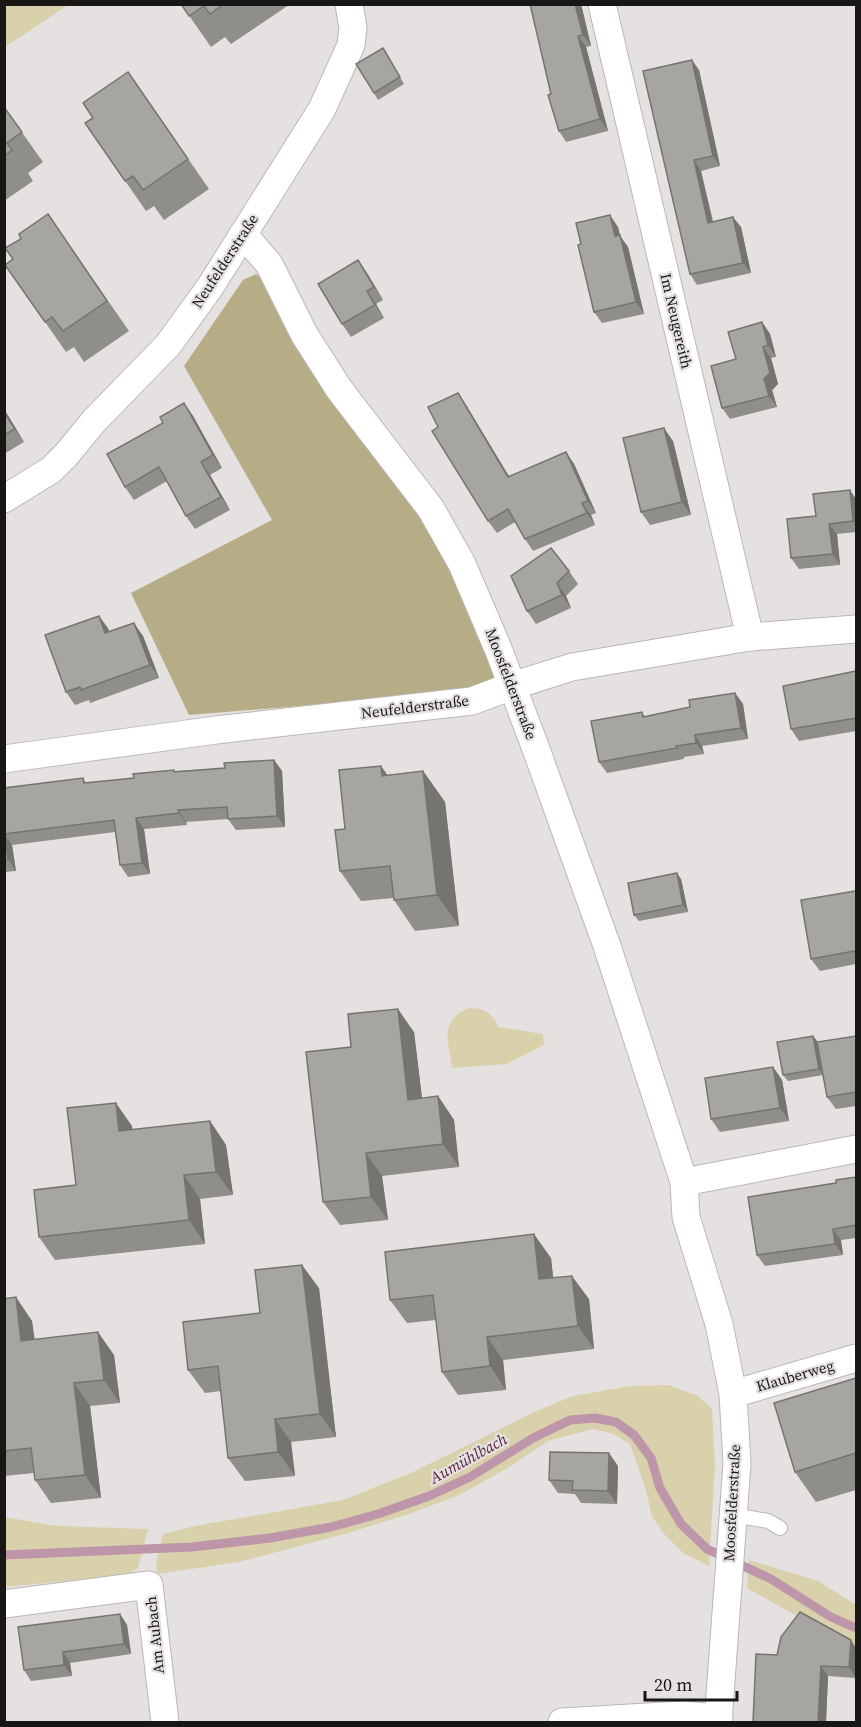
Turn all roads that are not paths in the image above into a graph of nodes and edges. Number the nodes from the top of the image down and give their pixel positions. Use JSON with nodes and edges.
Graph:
{"nodes":[{"id":1,"x":349,"y":4,"type":"edge"},
{"id":2,"x":602,"y":4,"type":"edge"},
{"id":3,"x":243,"y":234,"type":"junction"},
{"id":4,"x":4,"y":499,"type":"edge"},
{"id":5,"x":856,"y":629,"type":"edge"},
{"id":6,"x":750,"y":637,"type":"junction"},
{"id":7,"x":512,"y":686,"type":"junction"},
{"id":8,"x":4,"y":759,"type":"edge"},
{"id":9,"x":856,"y":1149,"type":"edge"},
{"id":10,"x":684,"y":1182,"type":"junction"},
{"id":11,"x":856,"y":1358,"type":"edge"},
{"id":12,"x":733,"y":1394,"type":"junction"},
{"id":13,"x":733,"y":1515,"type":"junction"},
{"id":14,"x":780,"y":1528,"type":"dead end"},
{"id":15,"x":4,"y":1604,"type":"edge"},
{"id":16,"x":718,"y":1720,"type":"edge"},
{"id":17,"x":165,"y":1722,"type":"edge"},
{"id":18,"x":562,"y":1722,"type":"edge"}],
"edges":[{"from":1,"to":3,"type":"street","name":"Neufelderstraße"},
{"from":2,"to":6,"type":"street","name":"Im Neugereith"},
{"from":3,"to":4,"type":"street","name":"Neufelderstraße"},
{"from":3,"to":7,"type":"street","name":"Moosfelderstraße"},
{"from":5,"to":6,"type":"street","name":"Neufelderstraße"},
{"from":6,"to":7,"type":"street","name":"Neufelderstraße"},
{"from":7,"to":8,"type":"street","name":"Neufelderstraße"},
{"from":7,"to":10,"type":"street","name":"Moosfelderstraße"},
{"from":9,"to":10,"type":"street"},
{"from":10,"to":12,"type":"street","name":"Moosfelderstraße"},
{"from":11,"to":12,"type":"street","name":"Klauberweg"},
{"from":12,"to":13,"type":"street","name":"Moosfelderstraße"},
{"from":13,"to":14,"type":"lane"},
{"from":13,"to":16,"type":"street","name":"Moosfelderstraße"},
{"from":15,"to":17,"type":"street","name":"Am Aubach"},
{"from":16,"to":18,"type":"street"}]}
